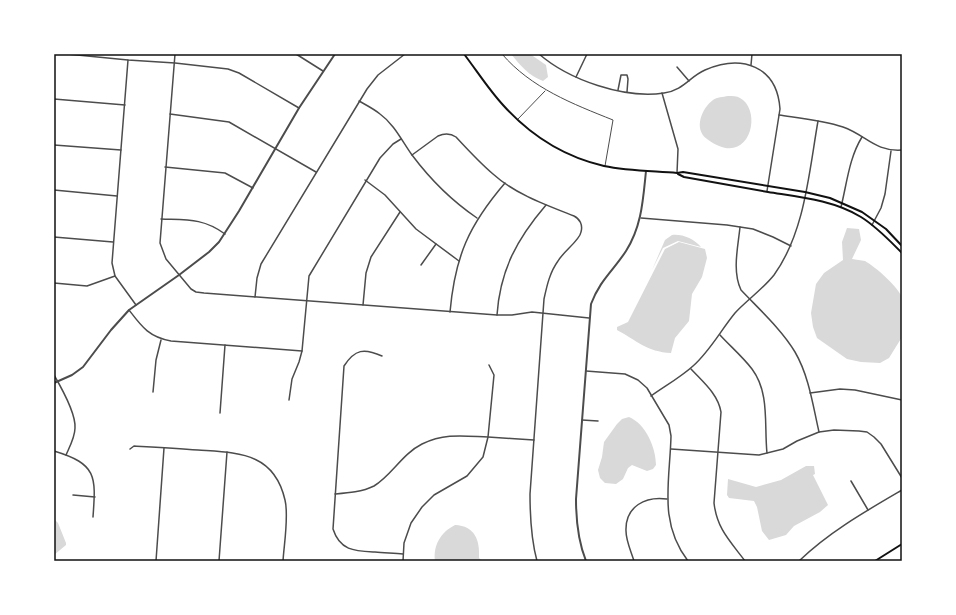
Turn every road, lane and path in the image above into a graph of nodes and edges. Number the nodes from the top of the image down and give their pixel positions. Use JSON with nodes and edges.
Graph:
{"nodes":[{"id":1,"x":67,"y":54,"type":"edge"},
{"id":2,"x":175,"y":54,"type":"edge"},
{"id":3,"x":296,"y":54,"type":"edge"},
{"id":4,"x":335,"y":54,"type":"edge"},
{"id":5,"x":405,"y":54,"type":"edge"},
{"id":6,"x":464,"y":54,"type":"edge"},
{"id":7,"x":502,"y":54,"type":"edge"},
{"id":8,"x":539,"y":54,"type":"edge"},
{"id":9,"x":587,"y":54,"type":"edge"},
{"id":10,"x":752,"y":54,"type":"edge"},
{"id":11,"x":83,"y":55,"type":"edge"},
{"id":12,"x":542,"y":55,"type":"edge"},
{"id":13,"x":128,"y":60,"type":"junction"},
{"id":14,"x":175,"y":63,"type":"junction"},
{"id":15,"x":751,"y":65,"type":"junction"},
{"id":16,"x":677,"y":68,"type":"dead end"},
{"id":17,"x":323,"y":71,"type":"junction"},
{"id":18,"x":576,"y":77,"type":"junction"},
{"id":19,"x":689,"y":81,"type":"junction"},
{"id":20,"x":545,"y":90,"type":"junction"},
{"id":21,"x":618,"y":90,"type":"junction"},
{"id":22,"x":627,"y":92,"type":"junction"},
{"id":23,"x":662,"y":93,"type":"junction"},
{"id":24,"x":54,"y":99,"type":"edge"},
{"id":25,"x":359,"y":101,"type":"junction"},
{"id":26,"x":125,"y":105,"type":"junction"},
{"id":27,"x":299,"y":108,"type":"junction"},
{"id":28,"x":170,"y":114,"type":"junction"},
{"id":29,"x":779,"y":115,"type":"junction"},
{"id":30,"x":518,"y":120,"type":"junction"},
{"id":31,"x":818,"y":121,"type":"junction"},
{"id":32,"x":862,"y":137,"type":"junction"},
{"id":33,"x":401,"y":139,"type":"junction"},
{"id":34,"x":54,"y":145,"type":"edge"},
{"id":35,"x":276,"y":148,"type":"junction"},
{"id":36,"x":121,"y":150,"type":"junction"},
{"id":37,"x":902,"y":150,"type":"edge"},
{"id":38,"x":891,"y":151,"type":"junction"},
{"id":39,"x":412,"y":155,"type":"junction"},
{"id":40,"x":605,"y":166,"type":"junction"},
{"id":41,"x":165,"y":167,"type":"junction"},
{"id":42,"x":646,"y":171,"type":"junction"},
{"id":43,"x":316,"y":172,"type":"junction"},
{"id":44,"x":677,"y":174,"type":"junction"},
{"id":45,"x":365,"y":180,"type":"junction"},
{"id":46,"x":505,"y":183,"type":"junction"},
{"id":47,"x":767,"y":186,"type":"junction"},
{"id":48,"x":253,"y":188,"type":"junction"},
{"id":49,"x":54,"y":190,"type":"edge"},
{"id":50,"x":767,"y":192,"type":"junction"},
{"id":51,"x":805,"y":192,"type":"junction"},
{"id":52,"x":117,"y":196,"type":"junction"},
{"id":53,"x":804,"y":198,"type":"junction"},
{"id":54,"x":842,"y":202,"type":"junction"},
{"id":55,"x":546,"y":205,"type":"junction"},
{"id":56,"x":841,"y":207,"type":"junction"},
{"id":57,"x":400,"y":212,"type":"junction"},
{"id":58,"x":477,"y":218,"type":"junction"},
{"id":59,"x":641,"y":218,"type":"junction"},
{"id":60,"x":161,"y":219,"type":"junction"},
{"id":61,"x":874,"y":220,"type":"junction"},
{"id":62,"x":872,"y":225,"type":"junction"},
{"id":63,"x":740,"y":227,"type":"junction"},
{"id":64,"x":225,"y":234,"type":"junction"},
{"id":65,"x":54,"y":237,"type":"edge"},
{"id":66,"x":113,"y":242,"type":"junction"},
{"id":67,"x":436,"y":244,"type":"junction"},
{"id":68,"x":791,"y":246,"type":"junction"},
{"id":69,"x":902,"y":246,"type":"edge"},
{"id":70,"x":902,"y":253,"type":"edge"},
{"id":71,"x":459,"y":261,"type":"junction"},
{"id":72,"x":421,"y":265,"type":"dead end"},
{"id":73,"x":179,"y":275,"type":"junction"},
{"id":74,"x":115,"y":276,"type":"junction"},
{"id":75,"x":54,"y":283,"type":"edge"},
{"id":76,"x":255,"y":297,"type":"junction"},
{"id":77,"x":750,"y":299,"type":"junction"},
{"id":78,"x":306,"y":301,"type":"junction"},
{"id":79,"x":136,"y":305,"type":"junction"},
{"id":80,"x":363,"y":305,"type":"junction"},
{"id":81,"x":129,"y":310,"type":"junction"},
{"id":82,"x":450,"y":312,"type":"junction"},
{"id":83,"x":543,"y":313,"type":"junction"},
{"id":84,"x":497,"y":315,"type":"junction"},
{"id":85,"x":589,"y":318,"type":"junction"},
{"id":86,"x":719,"y":334,"type":"junction"},
{"id":87,"x":161,"y":340,"type":"junction"},
{"id":88,"x":225,"y":345,"type":"junction"},
{"id":89,"x":302,"y":351,"type":"junction"},
{"id":90,"x":382,"y":356,"type":"dead end"},
{"id":91,"x":489,"y":365,"type":"dead end"},
{"id":92,"x":690,"y":369,"type":"junction"},
{"id":93,"x":585,"y":371,"type":"junction"},
{"id":94,"x":54,"y":375,"type":"edge"},
{"id":95,"x":58,"y":382,"type":"junction"},
{"id":96,"x":54,"y":383,"type":"edge"},
{"id":97,"x":153,"y":392,"type":"dead end"},
{"id":98,"x":810,"y":392,"type":"junction"},
{"id":99,"x":651,"y":396,"type":"junction"},
{"id":100,"x":289,"y":400,"type":"dead end"},
{"id":101,"x":902,"y":400,"type":"edge"},
{"id":102,"x":220,"y":413,"type":"dead end"},
{"id":103,"x":582,"y":420,"type":"junction"},
{"id":104,"x":598,"y":421,"type":"dead end"},
{"id":105,"x":819,"y":432,"type":"junction"},
{"id":106,"x":488,"y":437,"type":"junction"},
{"id":107,"x":534,"y":440,"type":"junction"},
{"id":108,"x":164,"y":448,"type":"junction"},
{"id":109,"x":130,"y":449,"type":"dead end"},
{"id":110,"x":671,"y":449,"type":"junction"},
{"id":111,"x":54,"y":451,"type":"edge"},
{"id":112,"x":227,"y":452,"type":"junction"},
{"id":113,"x":717,"y":452,"type":"junction"},
{"id":114,"x":766,"y":453,"type":"junction"},
{"id":115,"x":66,"y":455,"type":"junction"},
{"id":116,"x":902,"y":478,"type":"edge"},
{"id":117,"x":851,"y":481,"type":"dead end"},
{"id":118,"x":902,"y":490,"type":"edge"},
{"id":119,"x":335,"y":494,"type":"junction"},
{"id":120,"x":73,"y":495,"type":"dead end"},
{"id":121,"x":95,"y":497,"type":"junction"},
{"id":122,"x":667,"y":499,"type":"junction"},
{"id":123,"x":868,"y":510,"type":"junction"},
{"id":124,"x":93,"y":517,"type":"dead end"},
{"id":125,"x":902,"y":544,"type":"edge"},
{"id":126,"x":403,"y":554,"type":"junction"},
{"id":127,"x":156,"y":561,"type":"edge"},
{"id":128,"x":219,"y":561,"type":"edge"},
{"id":129,"x":283,"y":561,"type":"edge"},
{"id":130,"x":402,"y":561,"type":"edge"},
{"id":131,"x":537,"y":561,"type":"edge"},
{"id":132,"x":586,"y":561,"type":"edge"},
{"id":133,"x":634,"y":561,"type":"edge"},
{"id":134,"x":688,"y":561,"type":"edge"},
{"id":135,"x":745,"y":561,"type":"edge"},
{"id":136,"x":798,"y":561,"type":"edge"},
{"id":137,"x":875,"y":561,"type":"edge"}],
"edges":[{"from":1,"to":11,"type":"street"},
{"from":2,"to":14,"type":"street"},
{"from":3,"to":17,"type":"street"},
{"from":4,"to":17,"type":"street"},
{"from":5,"to":25,"type":"street"},
{"from":6,"to":30,"type":"main road"},
{"from":7,"to":20,"type":"lane"},
{"from":8,"to":12,"type":"street"},
{"from":9,"to":18,"type":"street"},
{"from":10,"to":15,"type":"street"},
{"from":11,"to":13,"type":"street"},
{"from":12,"to":18,"type":"street"},
{"from":13,"to":14,"type":"street"},
{"from":13,"to":26,"type":"street"},
{"from":14,"to":27,"type":"street"},
{"from":14,"to":28,"type":"street"},
{"from":15,"to":19,"type":"street"},
{"from":15,"to":29,"type":"street"},
{"from":16,"to":19,"type":"street"},
{"from":17,"to":27,"type":"street"},
{"from":18,"to":21,"type":"street"},
{"from":19,"to":23,"type":"street"},
{"from":20,"to":30,"type":"lane"},
{"from":20,"to":40,"type":"lane"},
{"from":21,"to":22,"type":"street"},
{"from":21,"to":22,"type":"street"},
{"from":22,"to":23,"type":"street"},
{"from":23,"to":44,"type":"street"},
{"from":24,"to":26,"type":"street"},
{"from":25,"to":33,"type":"street"},
{"from":25,"to":43,"type":"street"},
{"from":26,"to":36,"type":"street"},
{"from":27,"to":35,"type":"street"},
{"from":28,"to":35,"type":"street"},
{"from":28,"to":41,"type":"street"},
{"from":29,"to":31,"type":"street"},
{"from":29,"to":47,"type":"street"},
{"from":30,"to":40,"type":"main road"},
{"from":31,"to":32,"type":"street"},
{"from":31,"to":51,"type":"street"},
{"from":32,"to":38,"type":"street"},
{"from":32,"to":54,"type":"street"},
{"from":33,"to":39,"type":"street"},
{"from":33,"to":45,"type":"street"},
{"from":34,"to":36,"type":"street"},
{"from":35,"to":43,"type":"street"},
{"from":35,"to":48,"type":"street"},
{"from":36,"to":52,"type":"street"},
{"from":37,"to":38,"type":"street"},
{"from":38,"to":61,"type":"street"},
{"from":39,"to":46,"type":"street"},
{"from":39,"to":58,"type":"street"},
{"from":40,"to":42,"type":"main road"},
{"from":41,"to":48,"type":"street"},
{"from":41,"to":60,"type":"street"},
{"from":42,"to":44,"type":"main road"},
{"from":42,"to":59,"type":"street"},
{"from":43,"to":76,"type":"street"},
{"from":44,"to":47,"type":"main road"},
{"from":44,"to":50,"type":"main road"},
{"from":45,"to":57,"type":"street"},
{"from":45,"to":78,"type":"street"},
{"from":46,"to":55,"type":"street"},
{"from":46,"to":58,"type":"street"},
{"from":47,"to":50,"type":"street"},
{"from":47,"to":51,"type":"main road"},
{"from":48,"to":64,"type":"street"},
{"from":49,"to":52,"type":"street"},
{"from":50,"to":53,"type":"main road"},
{"from":51,"to":53,"type":"street"},
{"from":51,"to":54,"type":"main road"},
{"from":52,"to":66,"type":"street"},
{"from":53,"to":56,"type":"main road"},
{"from":53,"to":68,"type":"street"},
{"from":54,"to":56,"type":"street"},
{"from":54,"to":61,"type":"main road"},
{"from":55,"to":83,"type":"street"},
{"from":55,"to":84,"type":"street"},
{"from":56,"to":62,"type":"main road"},
{"from":57,"to":67,"type":"street"},
{"from":57,"to":80,"type":"street"},
{"from":58,"to":71,"type":"street"},
{"from":59,"to":63,"type":"street"},
{"from":59,"to":85,"type":"street"},
{"from":60,"to":64,"type":"street"},
{"from":60,"to":73,"type":"street"},
{"from":61,"to":62,"type":"street"},
{"from":61,"to":69,"type":"main road"},
{"from":62,"to":70,"type":"main road"},
{"from":63,"to":68,"type":"street"},
{"from":63,"to":77,"type":"street"},
{"from":64,"to":73,"type":"street"},
{"from":65,"to":66,"type":"street"},
{"from":66,"to":74,"type":"street"},
{"from":67,"to":71,"type":"street"},
{"from":67,"to":72,"type":"street"},
{"from":68,"to":77,"type":"street"},
{"from":71,"to":82,"type":"street"},
{"from":73,"to":76,"type":"street"},
{"from":73,"to":79,"type":"street"},
{"from":74,"to":75,"type":"street"},
{"from":74,"to":79,"type":"street"},
{"from":76,"to":78,"type":"street"},
{"from":77,"to":86,"type":"street"},
{"from":77,"to":98,"type":"street"},
{"from":78,"to":80,"type":"street"},
{"from":78,"to":89,"type":"street"},
{"from":79,"to":81,"type":"street"},
{"from":80,"to":82,"type":"street"},
{"from":81,"to":87,"type":"street"},
{"from":81,"to":95,"type":"street"},
{"from":82,"to":84,"type":"street"},
{"from":83,"to":84,"type":"street"},
{"from":83,"to":85,"type":"street"},
{"from":83,"to":107,"type":"street"},
{"from":85,"to":93,"type":"street"},
{"from":86,"to":92,"type":"street"},
{"from":86,"to":114,"type":"street"},
{"from":87,"to":88,"type":"street"},
{"from":87,"to":97,"type":"street"},
{"from":88,"to":89,"type":"street"},
{"from":88,"to":102,"type":"street"},
{"from":89,"to":100,"type":"street"},
{"from":90,"to":119,"type":"street"},
{"from":91,"to":106,"type":"street"},
{"from":92,"to":99,"type":"street"},
{"from":92,"to":113,"type":"street"},
{"from":93,"to":99,"type":"street"},
{"from":93,"to":103,"type":"street"},
{"from":94,"to":95,"type":"street"},
{"from":95,"to":96,"type":"street"},
{"from":95,"to":115,"type":"street"},
{"from":98,"to":101,"type":"street"},
{"from":98,"to":105,"type":"street"},
{"from":99,"to":110,"type":"street"},
{"from":103,"to":104,"type":"street"},
{"from":103,"to":132,"type":"street"},
{"from":105,"to":114,"type":"street"},
{"from":105,"to":116,"type":"street"},
{"from":106,"to":107,"type":"street"},
{"from":106,"to":119,"type":"street"},
{"from":106,"to":126,"type":"street"},
{"from":107,"to":131,"type":"street"},
{"from":108,"to":109,"type":"street"},
{"from":108,"to":112,"type":"street"},
{"from":108,"to":127,"type":"street"},
{"from":110,"to":113,"type":"street"},
{"from":110,"to":122,"type":"street"},
{"from":111,"to":115,"type":"street"},
{"from":112,"to":128,"type":"street"},
{"from":112,"to":129,"type":"street"},
{"from":113,"to":114,"type":"street"},
{"from":113,"to":135,"type":"street"},
{"from":115,"to":121,"type":"street"},
{"from":117,"to":123,"type":"street"},
{"from":118,"to":123,"type":"street"},
{"from":119,"to":126,"type":"street"},
{"from":120,"to":121,"type":"street"},
{"from":121,"to":124,"type":"street"},
{"from":122,"to":133,"type":"street"},
{"from":122,"to":134,"type":"street"},
{"from":123,"to":136,"type":"street"},
{"from":125,"to":137,"type":"main road"},
{"from":126,"to":130,"type":"street"}]}
